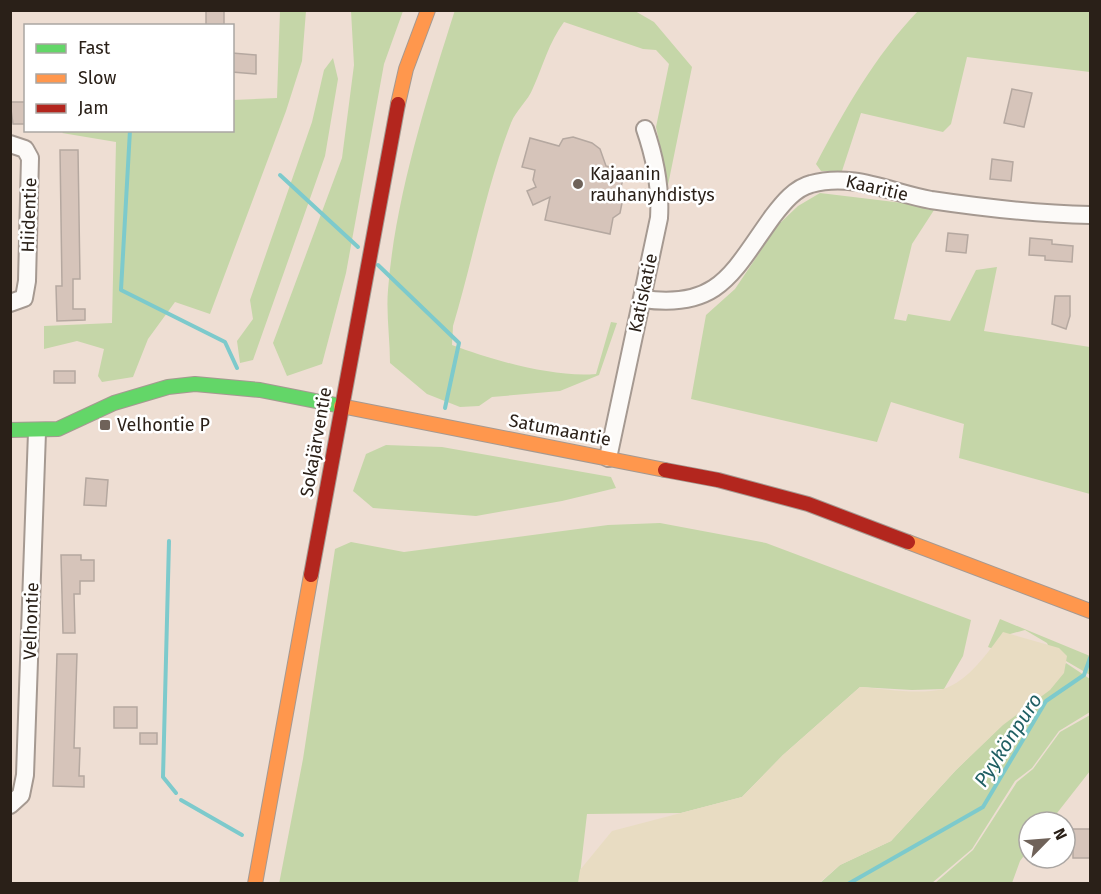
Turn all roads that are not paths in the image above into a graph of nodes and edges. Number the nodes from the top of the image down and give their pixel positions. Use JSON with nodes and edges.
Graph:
{"nodes":[{"id":1,"x":428,"y":10,"type":"edge"},
{"id":2,"x":645,"y":129,"type":"dead end"},
{"id":3,"x":10,"y":144,"type":"edge"},
{"id":4,"x":1090,"y":216,"type":"edge"},
{"id":5,"x":643,"y":299,"type":"junction"},
{"id":6,"x":17,"y":301,"type":"edge"},
{"id":7,"x":341,"y":405,"type":"junction"},
{"id":8,"x":10,"y":430,"type":"edge"},
{"id":9,"x":37,"y":432,"type":"junction"},
{"id":10,"x":608,"y":458,"type":"junction"},
{"id":11,"x":1090,"y":611,"type":"edge"},
{"id":12,"x":10,"y":804,"type":"edge"},
{"id":13,"x":255,"y":884,"type":"edge"}],
"edges":[{"from":1,"to":7,"type":"street","name":"Sokajärventie"},
{"from":2,"to":5,"type":"street","name":"Katiskatie"},
{"from":3,"to":6,"type":"street","name":"Hiidentie"},
{"from":4,"to":5,"type":"street","name":"Kaaritie"},
{"from":5,"to":10,"type":"street","name":"Katiskatie"},
{"from":7,"to":9,"type":"street","name":"Satumaantie"},
{"from":7,"to":10,"type":"street","name":"Satumaantie"},
{"from":7,"to":13,"type":"street","name":"Sokajärventie"},
{"from":8,"to":9,"type":"street","name":"Satumaantie"},
{"from":9,"to":12,"type":"street","name":"Velhontie"},
{"from":10,"to":11,"type":"street","name":"Satumaantie"}]}
